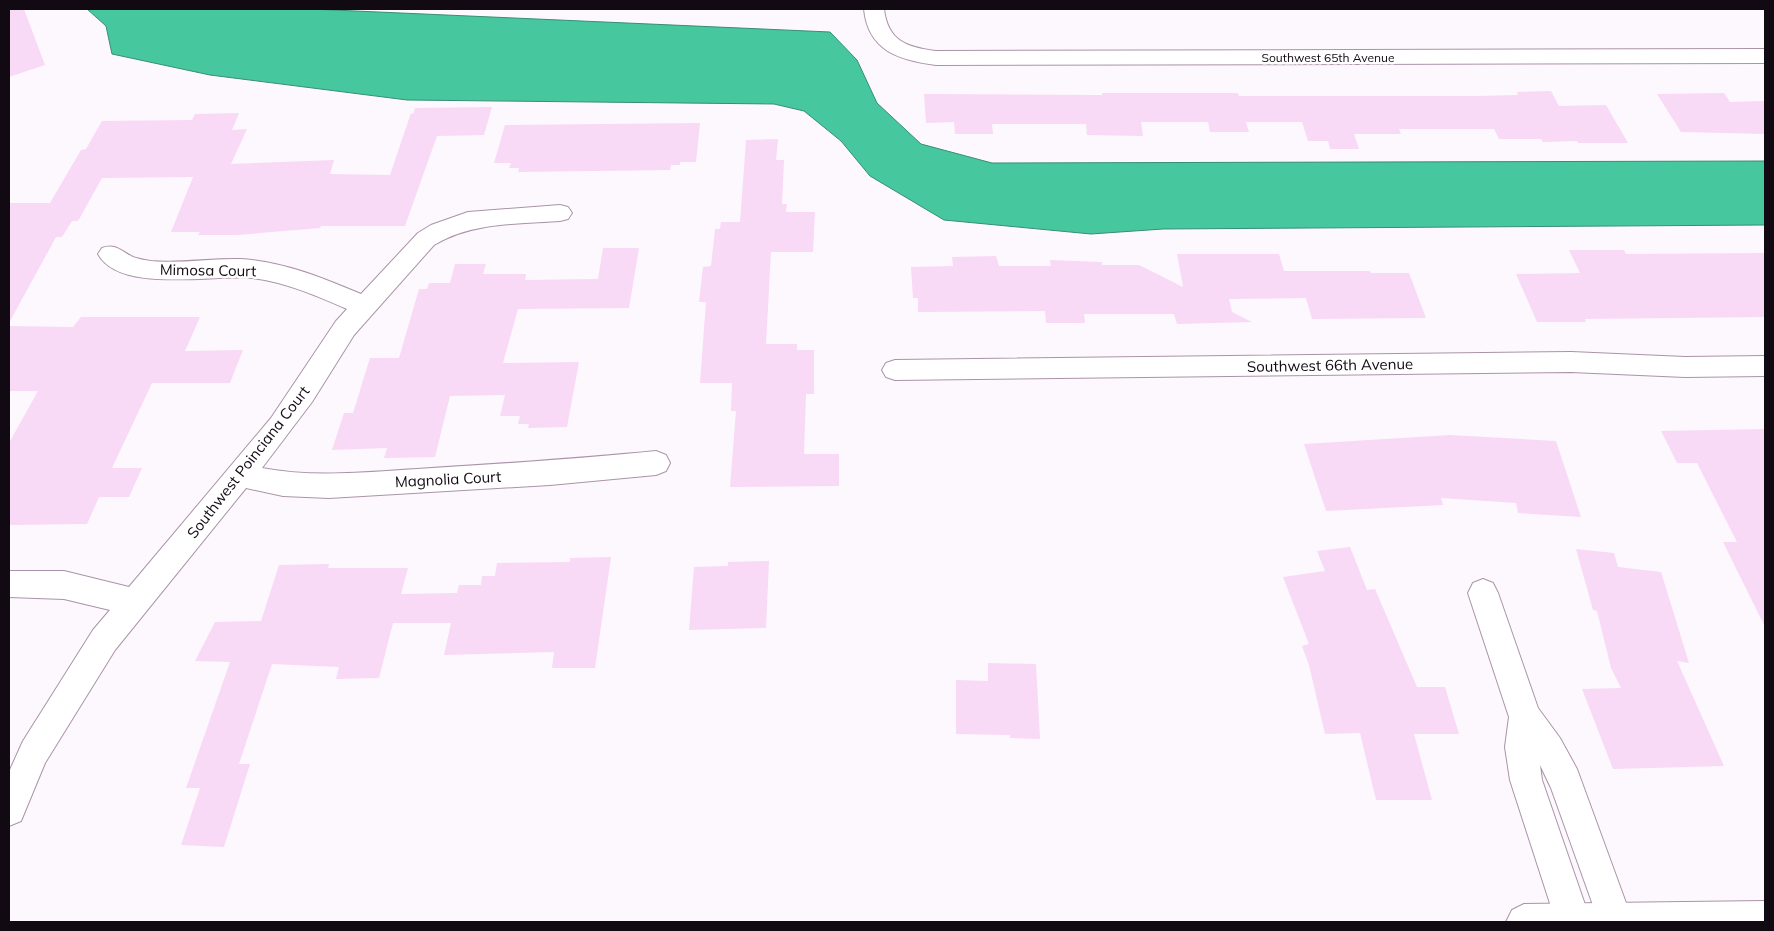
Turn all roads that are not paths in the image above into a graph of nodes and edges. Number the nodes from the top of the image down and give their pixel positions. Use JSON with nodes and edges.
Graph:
{"nodes":[{"id":1,"x":874,"y":9,"type":"edge"},
{"id":2,"x":1765,"y":56,"type":"edge"},
{"id":3,"x":560,"y":213,"type":"dead end"},
{"id":4,"x":110,"y":254,"type":"dead end"},
{"id":5,"x":364,"y":306,"type":"junction"},
{"id":6,"x":1765,"y":366,"type":"edge"},
{"id":7,"x":895,"y":370,"type":"dead end"},
{"id":8,"x":656,"y":463,"type":"dead end"},
{"id":9,"x":240,"y":475,"type":"junction"},
{"id":10,"x":9,"y":584,"type":"edge"},
{"id":11,"x":1483,"y":593,"type":"dead end"},
{"id":12,"x":136,"y":602,"type":"junction"},
{"id":13,"x":1526,"y":717,"type":"junction"},
{"id":14,"x":9,"y":809,"type":"edge"},
{"id":15,"x":1765,"y":919,"type":"edge"},
{"id":16,"x":1616,"y":921,"type":"edge"},
{"id":17,"x":1524,"y":922,"type":"edge"},
{"id":18,"x":1573,"y":922,"type":"edge"}],
"edges":[{"from":1,"to":2,"type":"street","name":"Southwest 65th Avenue"},
{"from":3,"to":5,"type":"street","name":"Southwest Poinciana Court"},
{"from":4,"to":5,"type":"street","name":"Mimosa Court"},
{"from":5,"to":9,"type":"street","name":"Southwest Poinciana Court"},
{"from":6,"to":7,"type":"street","name":"Southwest 66th Avenue"},
{"from":8,"to":9,"type":"street","name":"Magnolia Court"},
{"from":9,"to":12,"type":"street","name":"Southwest Poinciana Court"},
{"from":10,"to":12,"type":"street"},
{"from":11,"to":13,"type":"street"},
{"from":12,"to":14,"type":"street","name":"Southwest Poinciana Court"},
{"from":13,"to":16,"type":"street"},
{"from":13,"to":18,"type":"street"},
{"from":15,"to":16,"type":"street"},
{"from":16,"to":18,"type":"street"},
{"from":17,"to":18,"type":"street"}]}
